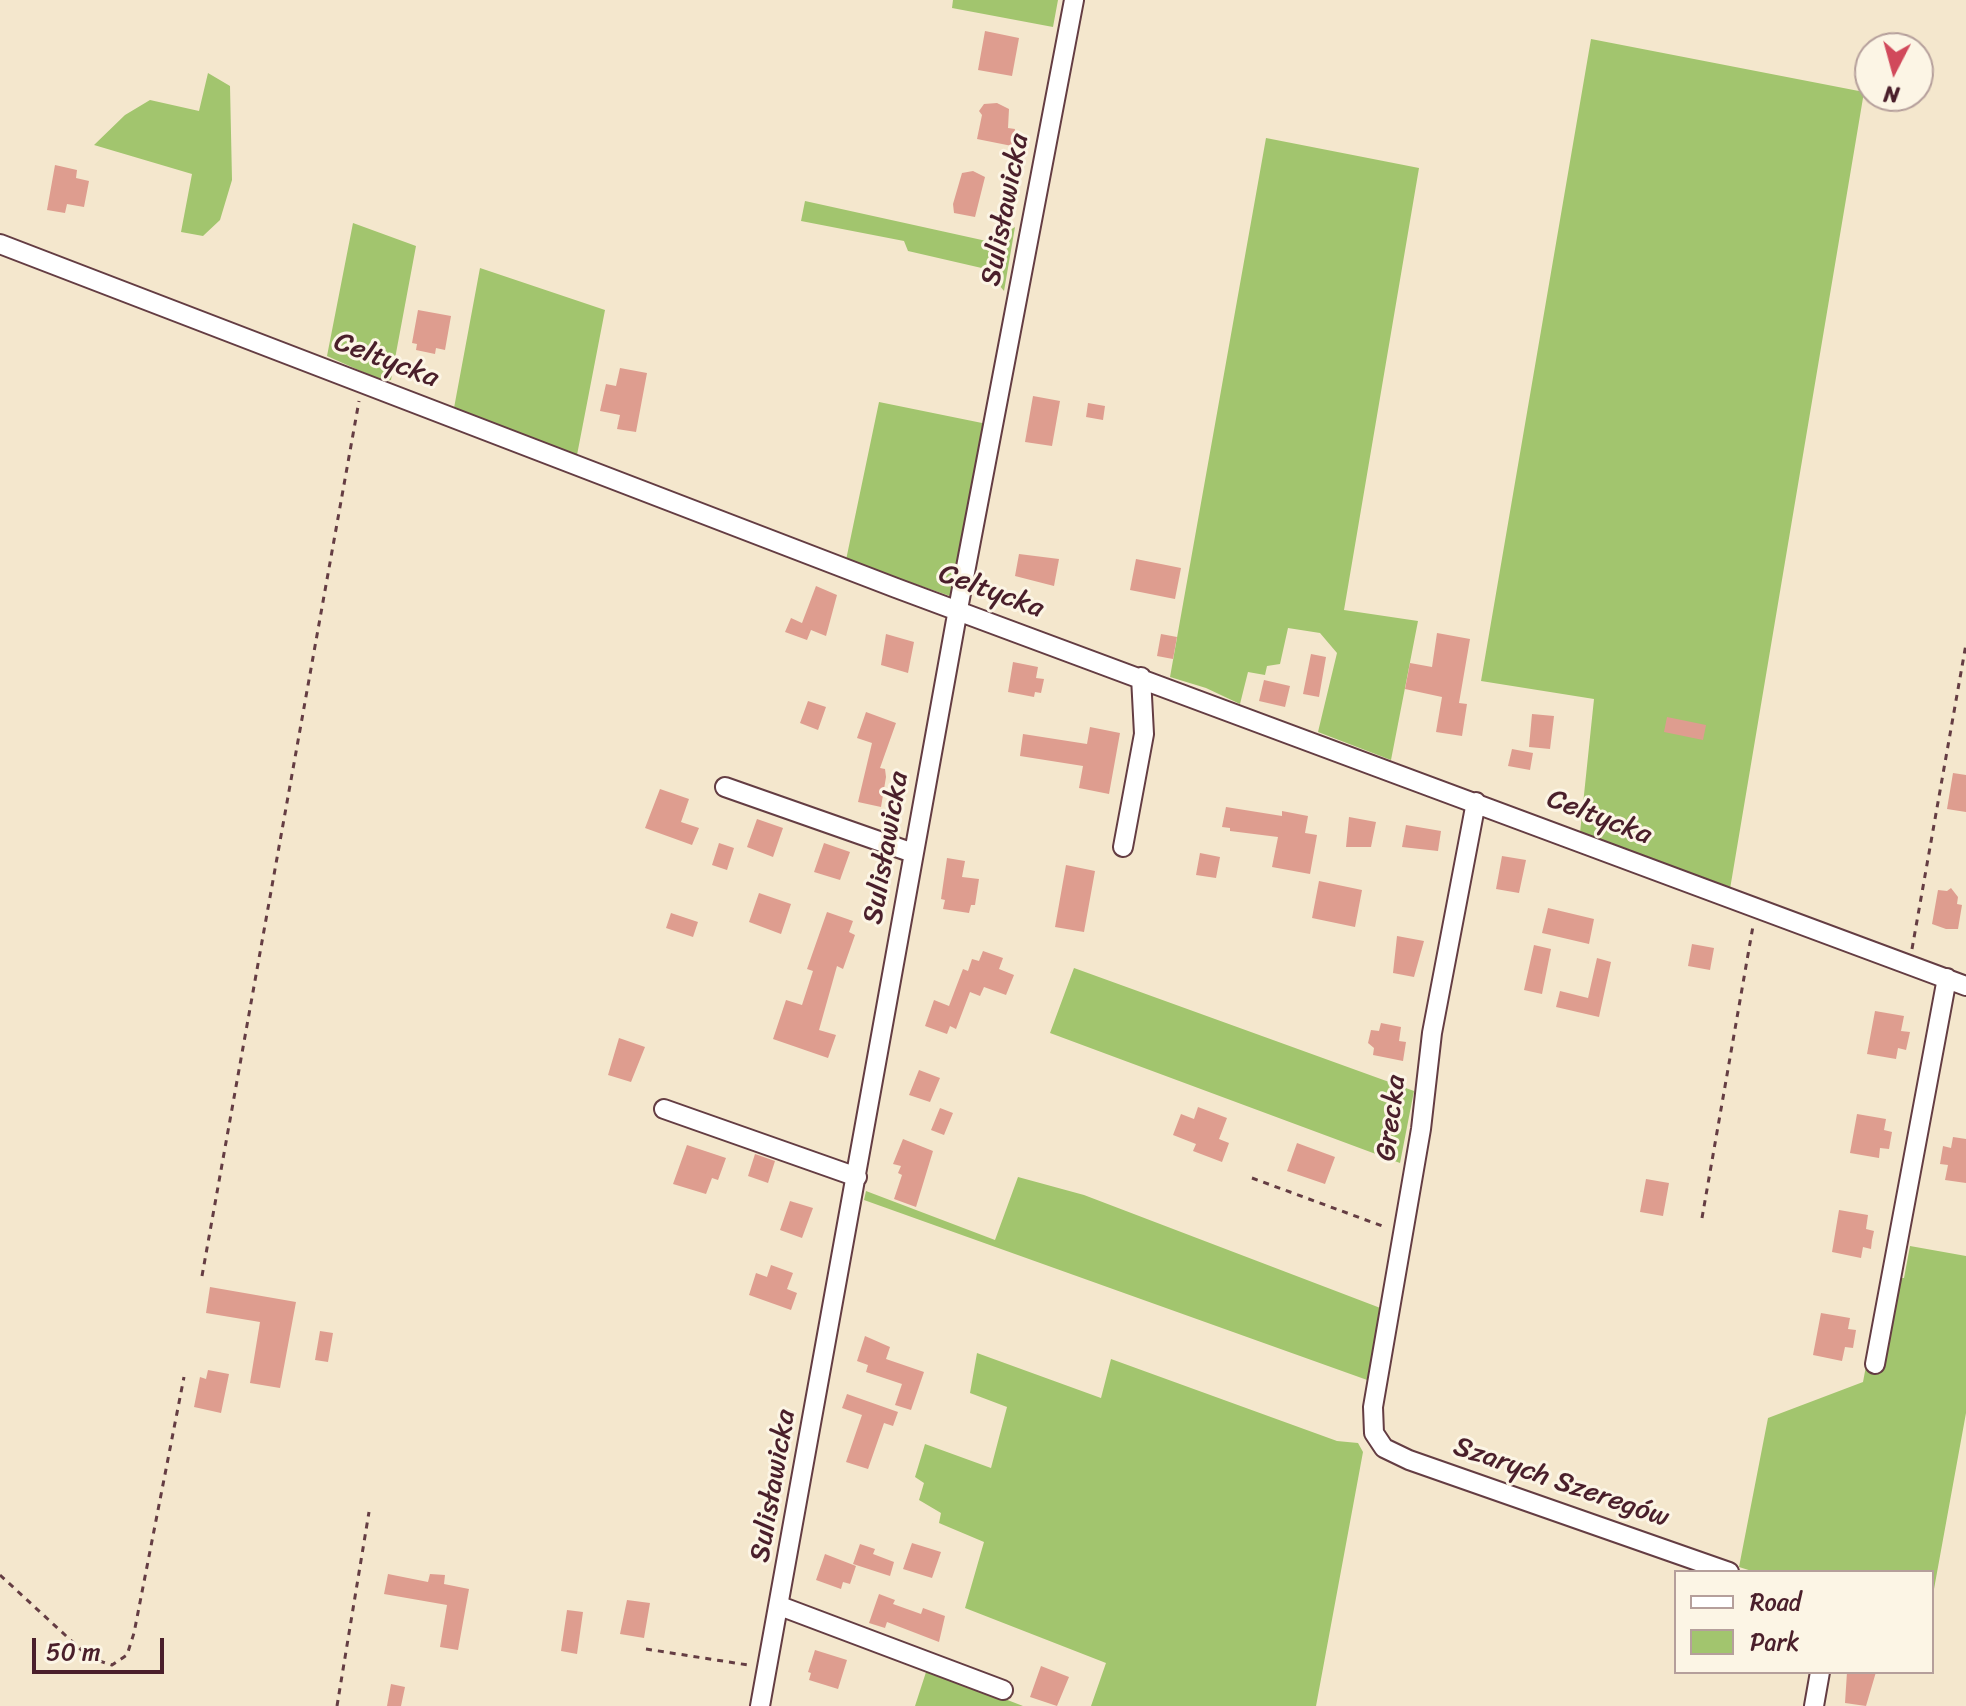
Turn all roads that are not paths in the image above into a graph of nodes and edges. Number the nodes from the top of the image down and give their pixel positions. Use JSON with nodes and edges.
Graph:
{"nodes":[{"id":1,"x":1074,"y":0,"type":"edge"},
{"id":2,"x":0,"y":244,"type":"edge"},
{"id":3,"x":958,"y":609,"type":"junction"},
{"id":4,"x":1141,"y":677,"type":"junction"},
{"id":5,"x":725,"y":787,"type":"dead end"},
{"id":6,"x":1476,"y":802,"type":"junction"},
{"id":7,"x":1123,"y":847,"type":"dead end"},
{"id":8,"x":913,"y":853,"type":"junction"},
{"id":9,"x":1947,"y":978,"type":"junction"},
{"id":10,"x":1966,"y":986,"type":"edge"},
{"id":11,"x":664,"y":1109,"type":"dead end"},
{"id":12,"x":857,"y":1177,"type":"junction"},
{"id":13,"x":1875,"y":1364,"type":"dead end"},
{"id":14,"x":1378,"y":1441,"type":"joint"},
{"id":15,"x":1723,"y":1570,"type":"edge"},
{"id":16,"x":780,"y":1606,"type":"junction"},
{"id":17,"x":1820,"y":1674,"type":"edge"},
{"id":18,"x":1003,"y":1690,"type":"dead end"},
{"id":19,"x":760,"y":1706,"type":"edge"},
{"id":20,"x":1814,"y":1706,"type":"edge"}],
"edges":[{"from":1,"to":3,"type":"street","name":"Sulisławicka"},
{"from":2,"to":3,"type":"street","name":"Celtycka"},
{"from":3,"to":4,"type":"street","name":"Celtycka"},
{"from":3,"to":8,"type":"street","name":"Sulisławicka"},
{"from":4,"to":6,"type":"street","name":"Celtycka"},
{"from":4,"to":7,"type":"street"},
{"from":5,"to":8,"type":"street"},
{"from":6,"to":9,"type":"street","name":"Celtycka"},
{"from":6,"to":14,"type":"street","name":"Grecka"},
{"from":8,"to":12,"type":"street","name":"Sulisławicka"},
{"from":9,"to":10,"type":"street","name":"Celtycka"},
{"from":9,"to":13,"type":"street"},
{"from":11,"to":12,"type":"street"},
{"from":12,"to":16,"type":"street","name":"Sulisławicka"},
{"from":14,"to":15,"type":"street","name":"Szarych Szeregów"},
{"from":16,"to":18,"type":"street"},
{"from":16,"to":19,"type":"street","name":"Sulisławicka"},
{"from":17,"to":20,"type":"street"}]}
